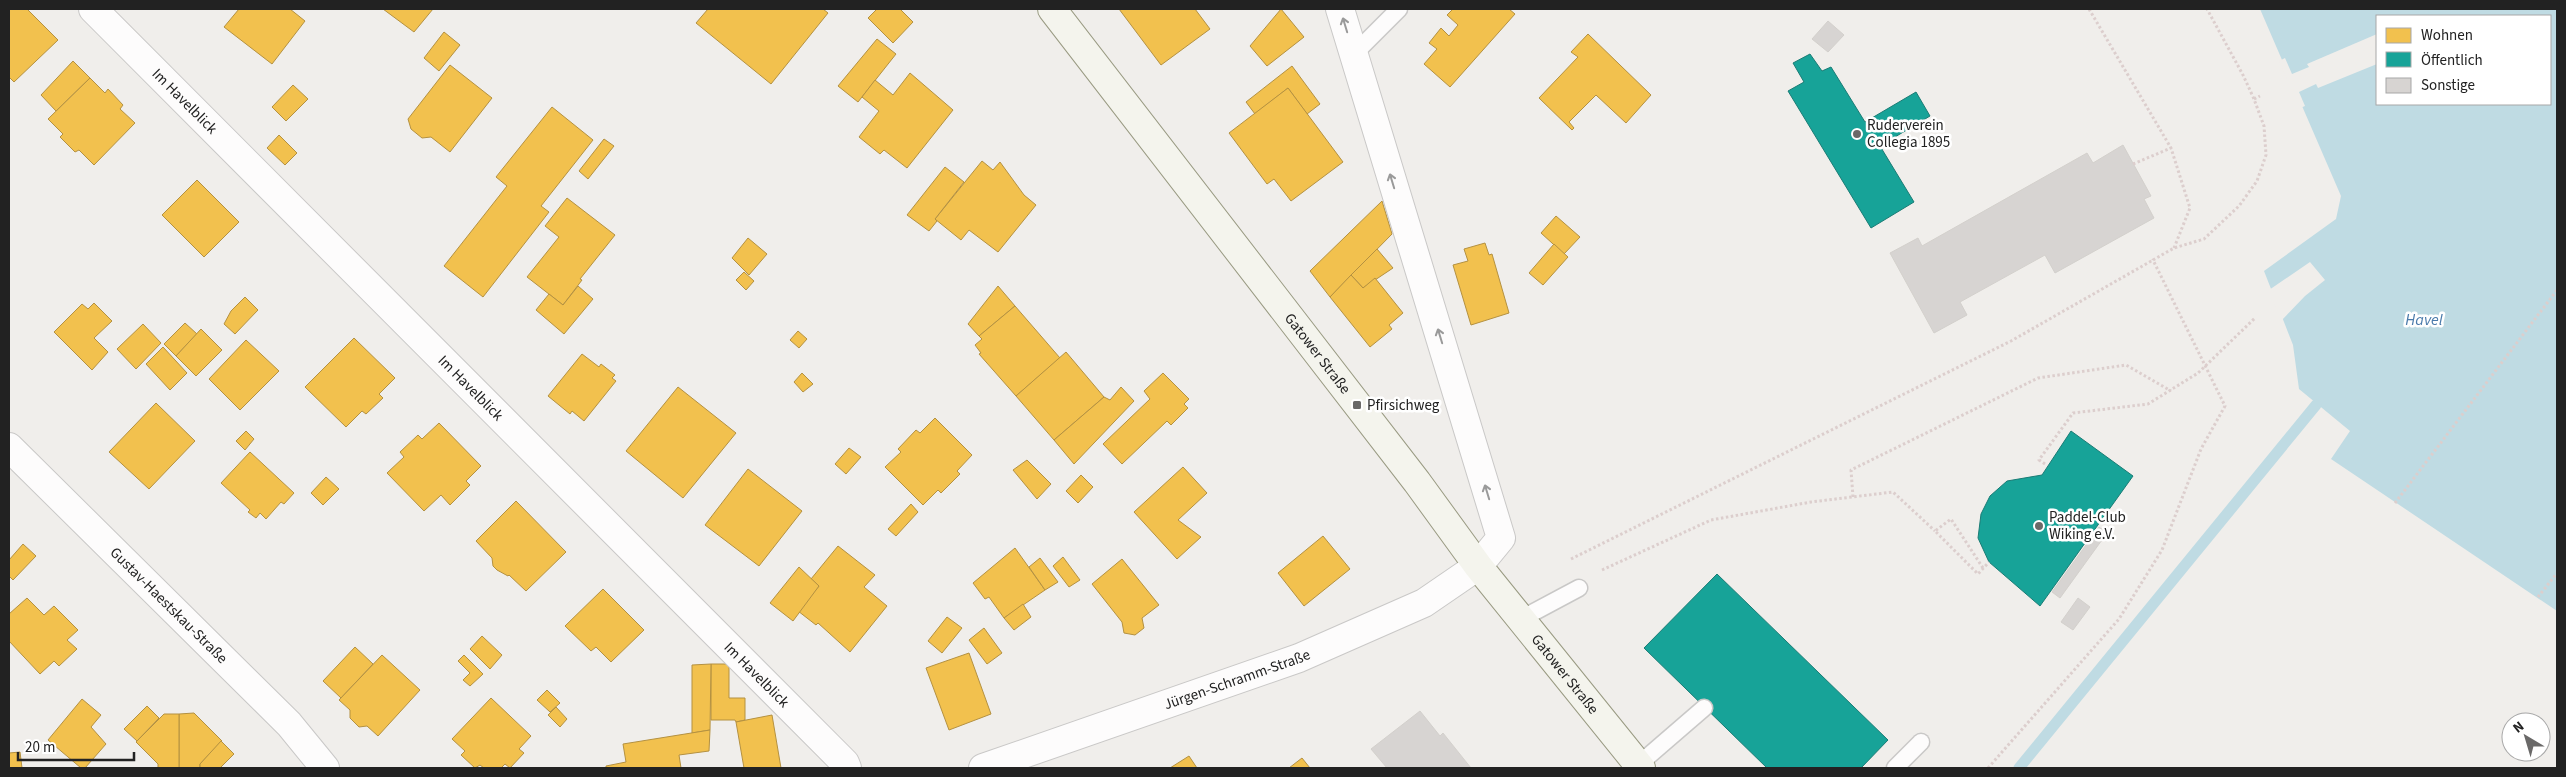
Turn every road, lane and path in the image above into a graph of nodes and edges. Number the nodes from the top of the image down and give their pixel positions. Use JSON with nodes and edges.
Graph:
{"nodes":[{"id":1,"x":93,"y":9,"type":"edge"},
{"id":2,"x":1052,"y":9,"type":"edge"},
{"id":3,"x":1340,"y":9,"type":"edge"},
{"id":4,"x":1399,"y":9,"type":"edge"},
{"id":5,"x":2089,"y":9,"type":"edge"},
{"id":6,"x":2207,"y":9,"type":"edge"},
{"id":7,"x":1354,"y":54,"type":"junction"},
{"id":8,"x":2260,"y":96,"type":"dead end"},
{"id":9,"x":2254,"y":100,"type":"junction"},
{"id":10,"x":2171,"y":148,"type":"junction"},
{"id":11,"x":2133,"y":164,"type":"dead end"},
{"id":12,"x":2174,"y":248,"type":"junction"},
{"id":13,"x":2153,"y":260,"type":"junction"},
{"id":14,"x":2557,"y":290,"type":"edge"},
{"id":15,"x":2255,"y":318,"type":"dead end"},
{"id":16,"x":2205,"y":366,"type":"junction"},
{"id":17,"x":2170,"y":391,"type":"junction"},
{"id":18,"x":9,"y":447,"type":"edge"},
{"id":19,"x":2045,"y":464,"type":"dead end"},
{"id":20,"x":1853,"y":497,"type":"junction"},
{"id":21,"x":2395,"y":503,"type":"dead end"},
{"id":22,"x":1935,"y":531,"type":"junction"},
{"id":23,"x":1565,"y":562,"type":"dead end"},
{"id":24,"x":1989,"y":562,"type":"dead end"},
{"id":25,"x":1478,"y":566,"type":"junction"},
{"id":26,"x":1983,"y":568,"type":"junction"},
{"id":27,"x":2557,"y":573,"type":"edge"},
{"id":28,"x":1594,"y":574,"type":"dead end"},
{"id":29,"x":1579,"y":588,"type":"dead end"},
{"id":30,"x":2538,"y":597,"type":"dead end"},
{"id":31,"x":1520,"y":619,"type":"junction"},
{"id":32,"x":1704,"y":708,"type":"dead end"},
{"id":33,"x":1921,"y":742,"type":"dead end"},
{"id":34,"x":1639,"y":767,"type":"edge"},
{"id":35,"x":325,"y":768,"type":"edge"},
{"id":36,"x":847,"y":768,"type":"edge"},
{"id":37,"x":983,"y":768,"type":"edge"},
{"id":38,"x":1895,"y":768,"type":"edge"},
{"id":39,"x":1988,"y":768,"type":"edge"}],
"edges":[{"from":1,"to":36,"type":"street","name":"Im Havelblick"},
{"from":2,"to":25,"type":"main road","name":"Gatower Straße"},
{"from":7,"to":3,"type":"street","one_way":true},
{"from":4,"to":7,"type":"lane"},
{"from":5,"to":10,"type":"path"},
{"from":6,"to":9,"type":"path"},
{"from":25,"to":7,"type":"street","one_way":true},
{"from":8,"to":9,"type":"path"},
{"from":9,"to":12,"type":"path"},
{"from":10,"to":11,"type":"path"},
{"from":10,"to":12,"type":"path"},
{"from":12,"to":13,"type":"path"},
{"from":13,"to":16,"type":"path"},
{"from":13,"to":23,"type":"path"},
{"from":14,"to":21,"type":"path"},
{"from":15,"to":16,"type":"path"},
{"from":16,"to":17,"type":"path"},
{"from":16,"to":39,"type":"path"},
{"from":17,"to":19,"type":"path"},
{"from":17,"to":20,"type":"path"},
{"from":18,"to":35,"type":"street","name":"Gustav-Haestskau-Straße"},
{"from":20,"to":22,"type":"path"},
{"from":20,"to":28,"type":"path"},
{"from":22,"to":26,"type":"path"},
{"from":22,"to":26,"type":"path"},
{"from":24,"to":26,"type":"path"},
{"from":25,"to":31,"type":"main road","name":"Gatower Straße"},
{"from":25,"to":37,"type":"street","name":"Jürgen-Schramm-Straße"},
{"from":27,"to":30,"type":"path"},
{"from":29,"to":31,"type":"lane"},
{"from":31,"to":34,"type":"main road","name":"Gatower Straße"},
{"from":32,"to":34,"type":"lane"},
{"from":33,"to":38,"type":"lane"}]}
